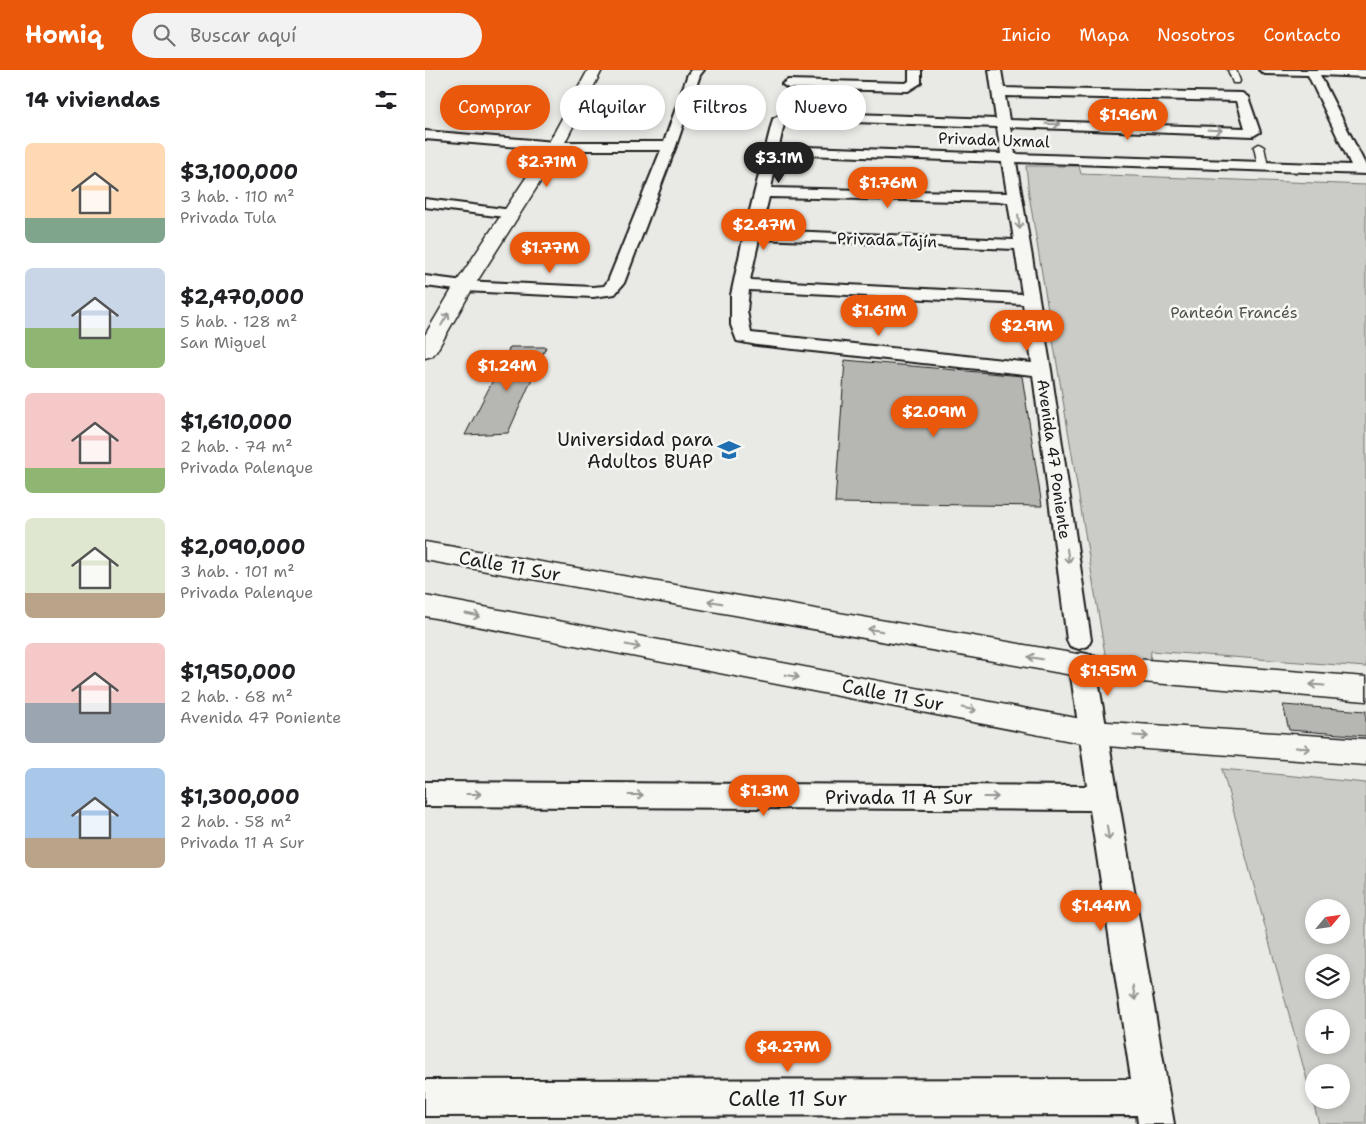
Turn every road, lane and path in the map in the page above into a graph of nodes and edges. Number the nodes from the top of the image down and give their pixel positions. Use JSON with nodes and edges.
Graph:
{"nodes":[{"id":1,"x":595,"y":70,"type":"edge"},
{"id":2,"x":698,"y":70,"type":"edge"},
{"id":3,"x":915,"y":70,"type":"edge"},
{"id":4,"x":995,"y":70,"type":"edge"},
{"id":5,"x":1231,"y":70,"type":"edge"},
{"id":6,"x":1265,"y":70,"type":"edge"},
{"id":7,"x":1313,"y":72,"type":"junction"},
{"id":8,"x":1366,"y":73,"type":"edge"},
{"id":9,"x":1236,"y":81,"type":"dead end"},
{"id":10,"x":787,"y":83,"type":"dead end"},
{"id":11,"x":1000,"y":92,"type":"junction"},
{"id":12,"x":1004,"y":122,"type":"junction"},
{"id":13,"x":425,"y":136,"type":"edge"},
{"id":14,"x":555,"y":146,"type":"junction"},
{"id":15,"x":669,"y":146,"type":"junction"},
{"id":16,"x":1259,"y":147,"type":"dead end"},
{"id":17,"x":772,"y":150,"type":"junction"},
{"id":18,"x":1009,"y":158,"type":"junction"},
{"id":19,"x":1263,"y":166,"type":"junction"},
{"id":20,"x":1363,"y":170,"type":"edge"},
{"id":21,"x":762,"y":192,"type":"junction"},
{"id":22,"x":1015,"y":198,"type":"junction"},
{"id":23,"x":425,"y":203,"type":"edge"},
{"id":24,"x":512,"y":214,"type":"junction"},
{"id":25,"x":752,"y":234,"type":"junction"},
{"id":26,"x":1021,"y":245,"type":"junction"},
{"id":27,"x":425,"y":281,"type":"edge"},
{"id":28,"x":742,"y":285,"type":"junction"},
{"id":29,"x":464,"y":286,"type":"junction"},
{"id":30,"x":1030,"y":299,"type":"junction"},
{"id":31,"x":425,"y":352,"type":"edge"},
{"id":32,"x":1042,"y":370,"type":"junction"},
{"id":33,"x":425,"y":551,"type":"edge"},
{"id":34,"x":425,"y":606,"type":"edge"},
{"id":35,"x":1082,"y":656,"type":"junction"},
{"id":36,"x":1366,"y":688,"type":"edge"},
{"id":37,"x":1092,"y":733,"type":"junction"},
{"id":38,"x":1366,"y":752,"type":"edge"},
{"id":39,"x":425,"y":794,"type":"edge"},
{"id":40,"x":1103,"y":798,"type":"junction"},
{"id":41,"x":425,"y":1098,"type":"edge"},
{"id":42,"x":1154,"y":1110,"type":"edge"}],
"edges":[{"from":1,"to":14,"type":"main road"},
{"from":2,"to":15,"type":"street"},
{"from":3,"to":10,"type":"street"},
{"from":4,"to":11,"type":"street","name":"Avenida 47 Poniente"},
{"from":5,"to":9,"type":"street"},
{"from":6,"to":7,"type":"street"},
{"from":7,"to":8,"type":"street"},
{"from":7,"to":20,"type":"street"},
{"from":11,"to":12,"type":"street","name":"Avenida 47 Poniente"},
{"from":12,"to":11,"type":"street","one_way":true},
{"from":12,"to":17,"type":"street"},
{"from":12,"to":18,"type":"street","name":"Avenida 47 Poniente"},
{"from":13,"to":14,"type":"street"},
{"from":14,"to":15,"type":"street"},
{"from":14,"to":24,"type":"main road"},
{"from":15,"to":29,"type":"street"},
{"from":16,"to":19,"type":"street"},
{"from":17,"to":18,"type":"street","name":"Privada Uxmal"},
{"from":17,"to":21,"type":"street"},
{"from":18,"to":19,"type":"street","name":"Privada Uxmal"},
{"from":18,"to":22,"type":"street","name":"Avenida 47 Poniente"},
{"from":19,"to":20,"type":"street","name":"Privada Uxmal"},
{"from":21,"to":22,"type":"street"},
{"from":21,"to":25,"type":"street"},
{"from":22,"to":26,"type":"street","name":"Avenida 47 Poniente","one_way":true},
{"from":23,"to":24,"type":"street"},
{"from":24,"to":29,"type":"main road"},
{"from":25,"to":26,"type":"street","name":"Privada Tajín"},
{"from":25,"to":28,"type":"street"},
{"from":26,"to":30,"type":"street","name":"Avenida 47 Poniente"},
{"from":27,"to":29,"type":"street"},
{"from":28,"to":30,"type":"street"},
{"from":28,"to":32,"type":"street"},
{"from":31,"to":29,"type":"main road","one_way":true},
{"from":30,"to":32,"type":"street","name":"Avenida 47 Poniente"},
{"from":32,"to":35,"type":"street","name":"Avenida 47 Poniente","one_way":true},
{"from":35,"to":33,"type":"main road","name":"Calle 11 Sur","one_way":true},
{"from":34,"to":37,"type":"main road","name":"Calle 11 Sur","one_way":true},
{"from":36,"to":35,"type":"main road","name":"Calle 11 Sur","one_way":true},
{"from":35,"to":37,"type":"street","name":"Avenida 47 Poniente"},
{"from":37,"to":38,"type":"main road","name":"Calle 11 Sur","one_way":true},
{"from":37,"to":40,"type":"street","name":"Avenida 47 Poniente"},
{"from":39,"to":40,"type":"street","name":"Privada 11 A Sur","one_way":true},
{"from":40,"to":42,"type":"street","name":"Avenida 47 Poniente","one_way":true},
{"from":41,"to":42,"type":"street","name":"Calle 11 Sur"}]}
